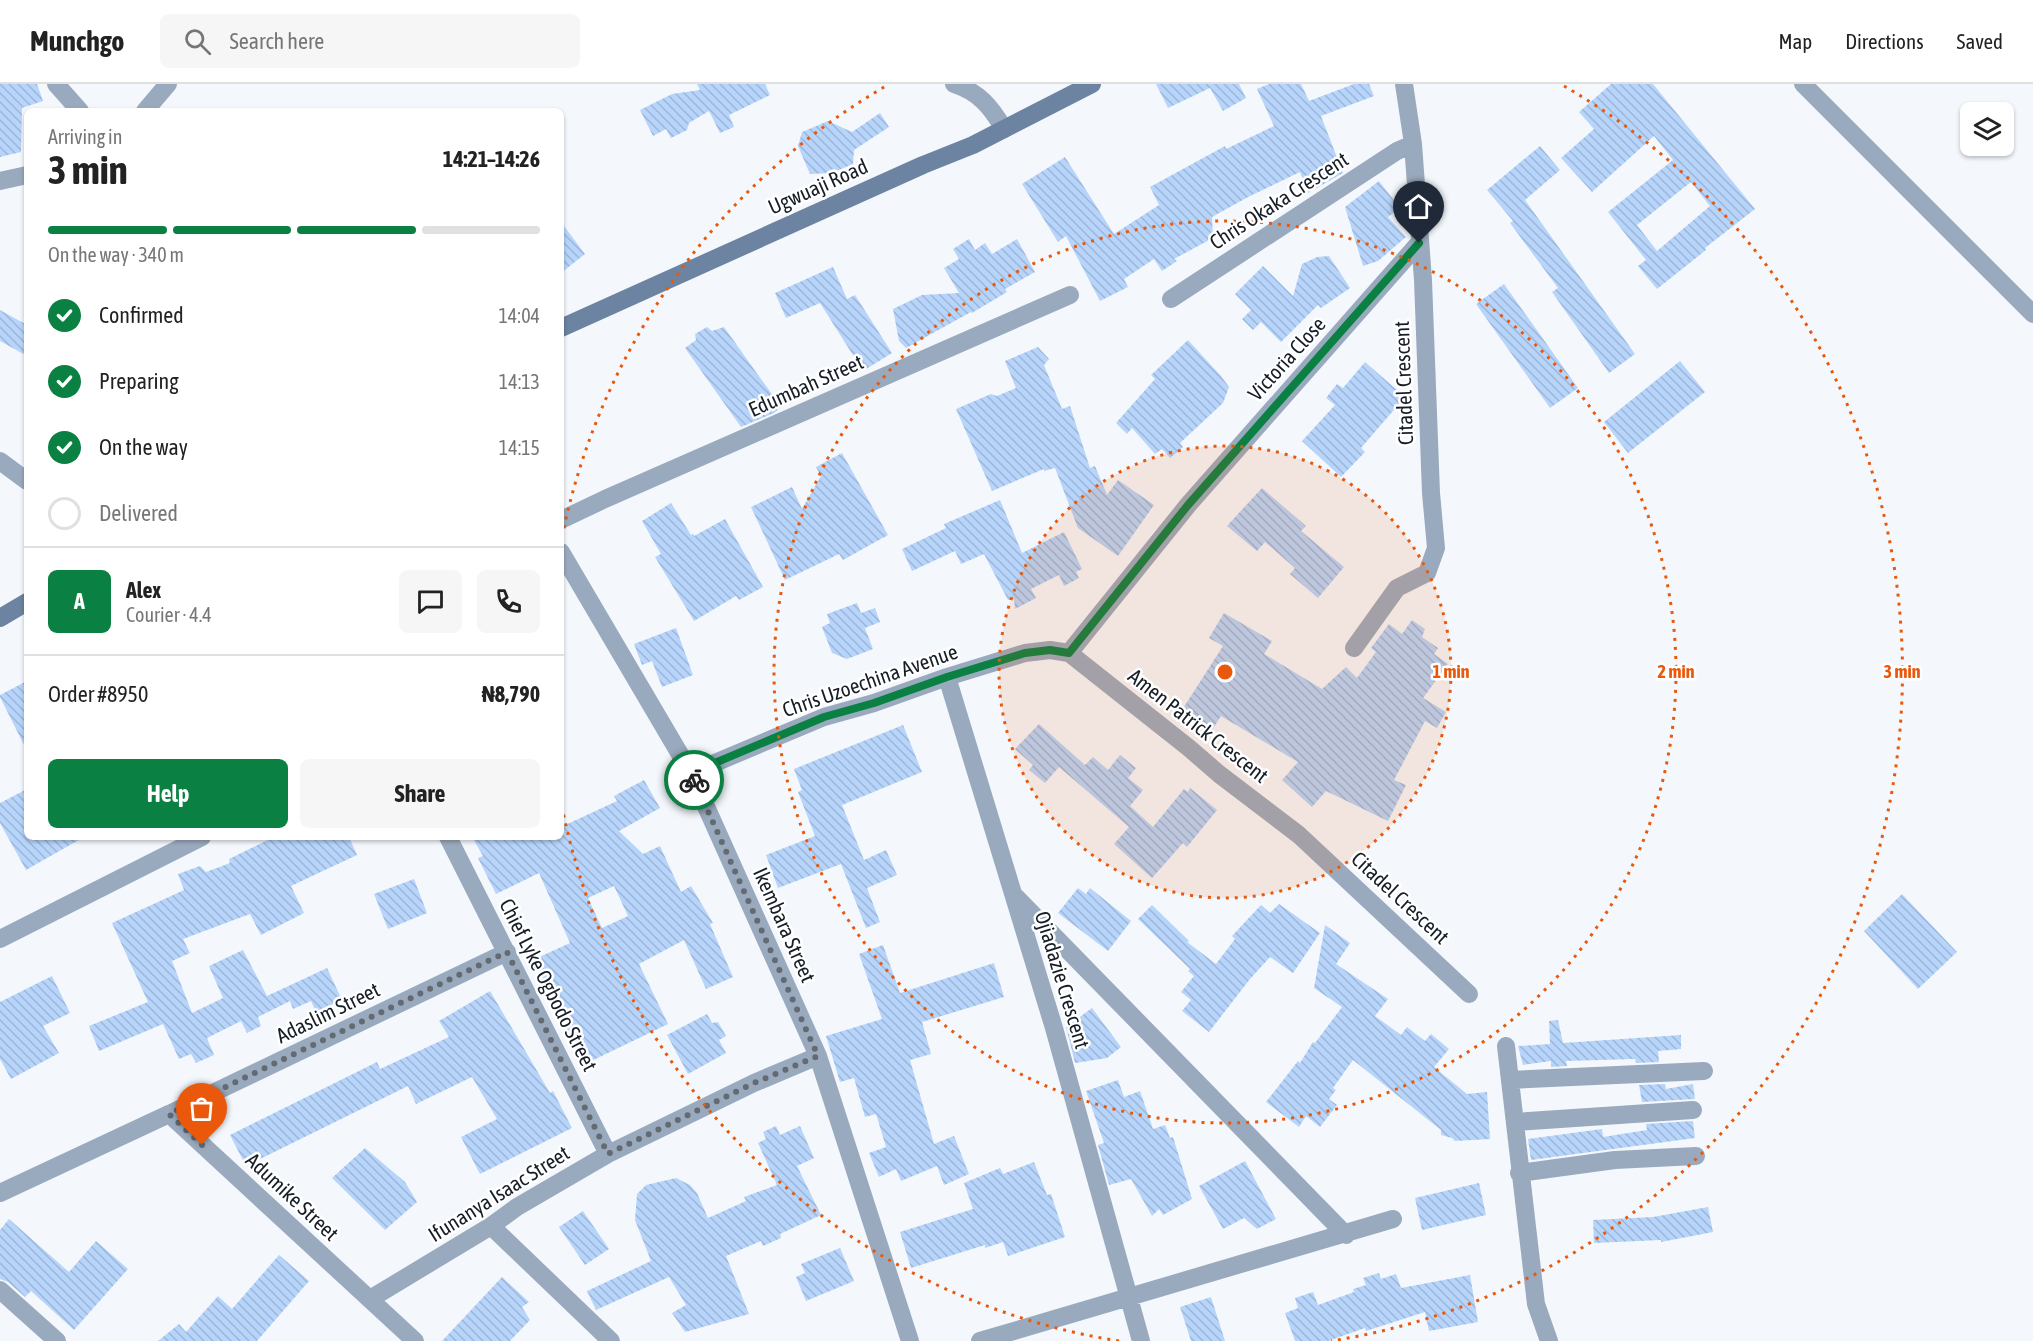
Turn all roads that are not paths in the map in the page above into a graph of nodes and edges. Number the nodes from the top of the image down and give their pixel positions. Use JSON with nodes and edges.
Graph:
{"nodes":[{"id":1,"x":56,"y":84,"type":"edge"},
{"id":2,"x":168,"y":84,"type":"edge"},
{"id":3,"x":954,"y":84,"type":"edge"},
{"id":4,"x":1092,"y":84,"type":"edge"},
{"id":5,"x":1404,"y":84,"type":"edge"},
{"id":6,"x":1803,"y":84,"type":"edge"},
{"id":7,"x":77,"y":108,"type":"edge"},
{"id":8,"x":148,"y":108,"type":"edge"},
{"id":9,"x":1004,"y":129,"type":"junction"},
{"id":10,"x":1413,"y":144,"type":"junction"},
{"id":11,"x":24,"y":176,"type":"edge"},
{"id":12,"x":0,"y":181,"type":"edge"},
{"id":13,"x":1419,"y":243,"type":"junction"},
{"id":14,"x":1070,"y":295,"type":"dead end"},
{"id":15,"x":1171,"y":299,"type":"dead end"},
{"id":16,"x":2033,"y":314,"type":"edge"},
{"id":17,"x":564,"y":327,"type":"edge"},
{"id":18,"x":0,"y":461,"type":"edge"},
{"id":19,"x":24,"y":479,"type":"edge"},
{"id":20,"x":564,"y":519,"type":"edge"},
{"id":21,"x":564,"y":557,"type":"edge"},
{"id":22,"x":24,"y":604,"type":"edge"},
{"id":23,"x":0,"y":618,"type":"edge"},
{"id":24,"x":1354,"y":648,"type":"dead end"},
{"id":25,"x":1069,"y":653,"type":"junction"},
{"id":26,"x":947,"y":677,"type":"junction"},
{"id":27,"x":691,"y":773,"type":"junction"},
{"id":28,"x":1299,"y":835,"type":"joint"},
{"id":29,"x":196,"y":840,"type":"edge"},
{"id":30,"x":450,"y":840,"type":"edge"},
{"id":31,"x":1012,"y":893,"type":"junction"},
{"id":32,"x":0,"y":939,"type":"edge"},
{"id":33,"x":507,"y":952,"type":"junction"},
{"id":34,"x":1469,"y":994,"type":"dead end"},
{"id":35,"x":1506,"y":1046,"type":"dead end"},
{"id":36,"x":818,"y":1056,"type":"junction"},
{"id":37,"x":1704,"y":1071,"type":"dead end"},
{"id":38,"x":1510,"y":1080,"type":"junction"},
{"id":39,"x":1693,"y":1110,"type":"dead end"},
{"id":40,"x":169,"y":1114,"type":"junction"},
{"id":41,"x":1515,"y":1122,"type":"junction"},
{"id":42,"x":608,"y":1154,"type":"junction"},
{"id":43,"x":1696,"y":1156,"type":"dead end"},
{"id":44,"x":1520,"y":1173,"type":"junction"},
{"id":45,"x":0,"y":1193,"type":"edge"},
{"id":46,"x":1393,"y":1219,"type":"dead end"},
{"id":47,"x":491,"y":1226,"type":"junction"},
{"id":48,"x":1346,"y":1235,"type":"junction"},
{"id":49,"x":1,"y":1292,"type":"edge"},
{"id":50,"x":1129,"y":1298,"type":"junction"},
{"id":51,"x":370,"y":1299,"type":"junction"},
{"id":52,"x":57,"y":1341,"type":"edge"},
{"id":53,"x":415,"y":1341,"type":"edge"},
{"id":54,"x":611,"y":1341,"type":"edge"},
{"id":55,"x":910,"y":1341,"type":"edge"},
{"id":56,"x":980,"y":1341,"type":"edge"},
{"id":57,"x":1141,"y":1341,"type":"edge"},
{"id":58,"x":1549,"y":1341,"type":"edge"}],
"edges":[{"from":1,"to":7,"type":"street"},
{"from":2,"to":8,"type":"street"},
{"from":3,"to":9,"type":"street"},
{"from":4,"to":9,"type":"main road","name":"Ugwuaji Road"},
{"from":5,"to":10,"type":"street","name":"Citadel Crescent"},
{"from":6,"to":16,"type":"street"},
{"from":9,"to":17,"type":"main road","name":"Ugwuaji Road"},
{"from":10,"to":13,"type":"street","name":"Citadel Crescent"},
{"from":10,"to":15,"type":"street","name":"Chris Okaka Crescent"},
{"from":11,"to":12,"type":"street"},
{"from":13,"to":24,"type":"street","name":"Citadel Crescent"},
{"from":13,"to":25,"type":"street","name":"Victoria Close"},
{"from":14,"to":20,"type":"street","name":"Edumbah Street"},
{"from":18,"to":19,"type":"street"},
{"from":21,"to":27,"type":"street","name":"Ikembara Street"},
{"from":22,"to":23,"type":"main road"},
{"from":25,"to":26,"type":"street","name":"Chris Uzoechina Avenue"},
{"from":25,"to":28,"type":"street","name":"Amen Patrick Crescent"},
{"from":26,"to":27,"type":"street","name":"Chris Uzoechina Avenue"},
{"from":26,"to":31,"type":"street","name":"Ojiadazie Crescent"},
{"from":27,"to":36,"type":"street","name":"Ikembara Street"},
{"from":28,"to":34,"type":"street","name":"Citadel Crescent"},
{"from":29,"to":32,"type":"street"},
{"from":30,"to":33,"type":"street","name":"Chief Lyke Ogbodo Street"},
{"from":31,"to":48,"type":"street"},
{"from":31,"to":50,"type":"street","name":"Ojiadazie Crescent"},
{"from":33,"to":40,"type":"street","name":"Adaslim Street"},
{"from":33,"to":42,"type":"street","name":"Chief Lyke Ogbodo Street"},
{"from":35,"to":38,"type":"street"},
{"from":36,"to":42,"type":"street","name":"Ifunanya Isaac Street"},
{"from":36,"to":55,"type":"street","name":"Ikembara Street"},
{"from":37,"to":38,"type":"street"},
{"from":38,"to":41,"type":"street"},
{"from":39,"to":41,"type":"street"},
{"from":40,"to":45,"type":"street"},
{"from":40,"to":51,"type":"street","name":"Adumike Street"},
{"from":41,"to":44,"type":"street"},
{"from":42,"to":47,"type":"street","name":"Ifunanya Isaac Street"},
{"from":43,"to":44,"type":"street"},
{"from":44,"to":58,"type":"street"},
{"from":46,"to":48,"type":"street"},
{"from":47,"to":51,"type":"street","name":"Ifunanya Isaac Street"},
{"from":47,"to":54,"type":"street"},
{"from":48,"to":50,"type":"street"},
{"from":49,"to":52,"type":"street"},
{"from":50,"to":56,"type":"street"},
{"from":50,"to":57,"type":"street","name":"Ojiadazie Crescent"},
{"from":51,"to":53,"type":"street","name":"Adumike Street"}]}
